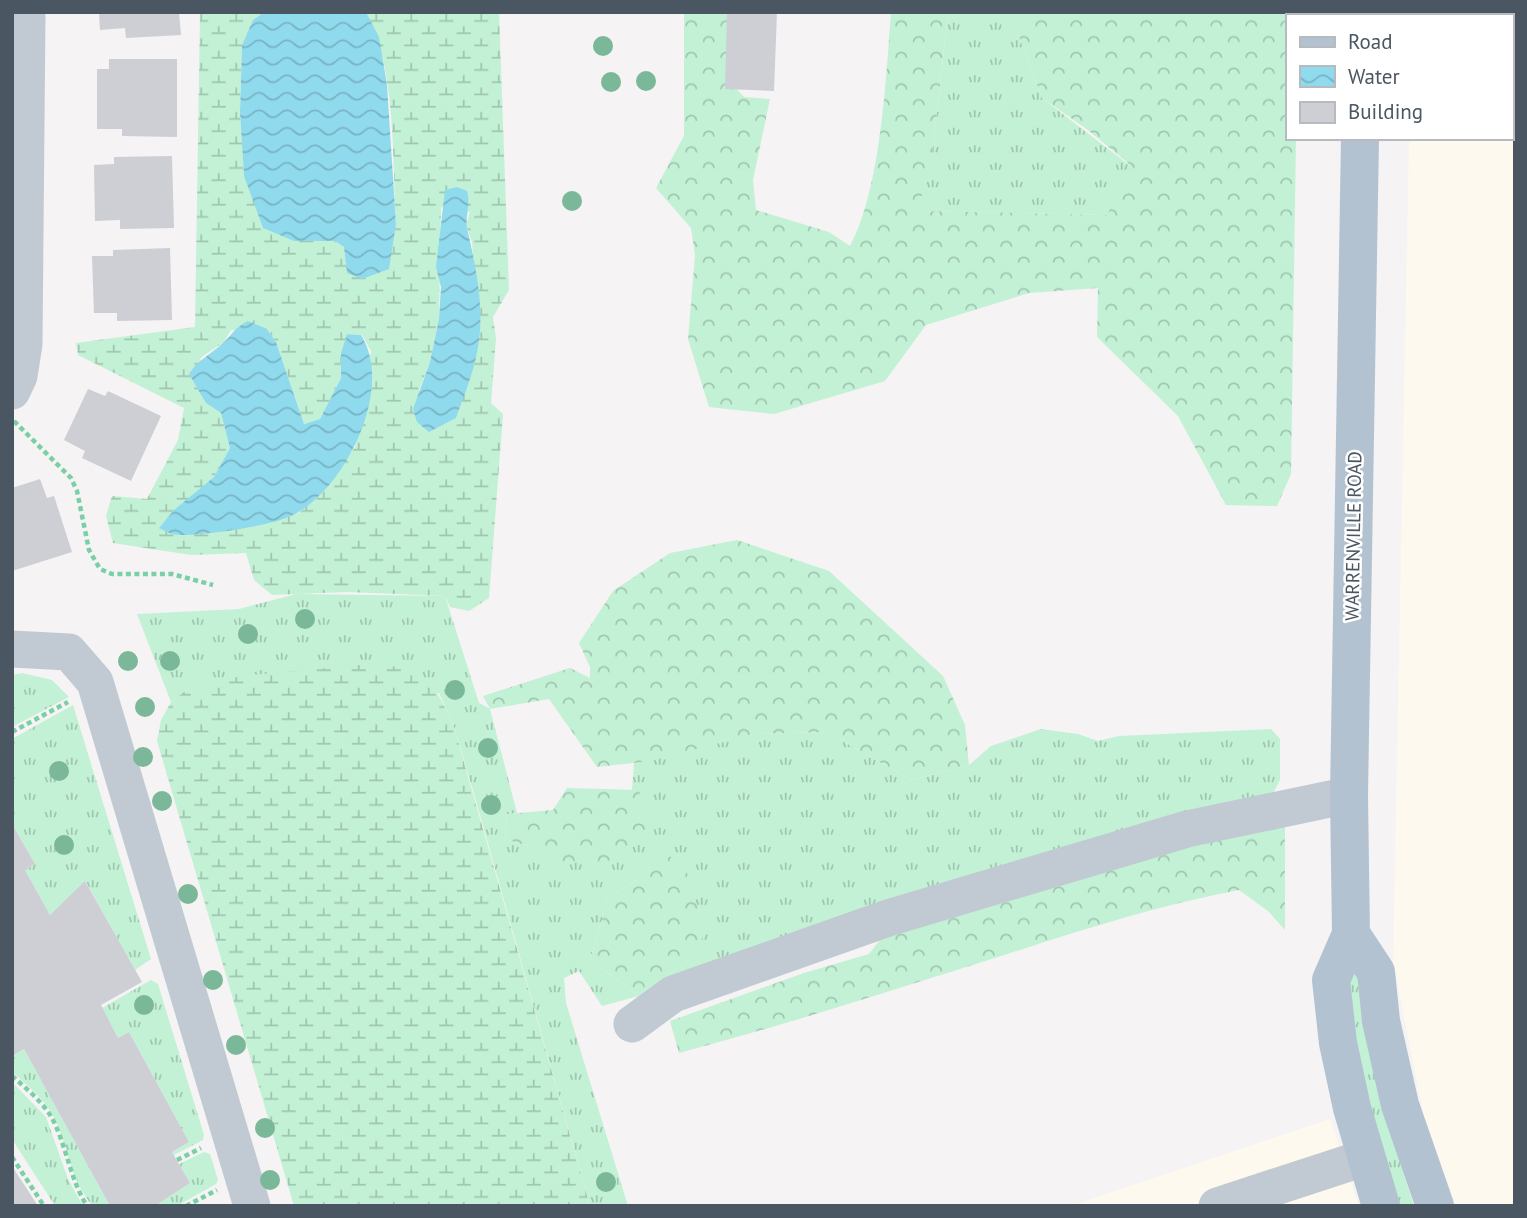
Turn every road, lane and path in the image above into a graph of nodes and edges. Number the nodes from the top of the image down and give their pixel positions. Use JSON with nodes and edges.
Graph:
{"nodes":[{"id":1,"x":27,"y":12,"type":"edge"},
{"id":2,"x":1360,"y":140,"type":"edge"},
{"id":3,"x":12,"y":391,"type":"edge"},
{"id":4,"x":12,"y":420,"type":"edge"},
{"id":5,"x":213,"y":585,"type":"dead end"},
{"id":6,"x":12,"y":649,"type":"edge"},
{"id":7,"x":75,"y":698,"type":"dead end"},
{"id":8,"x":12,"y":732,"type":"edge"},
{"id":9,"x":1349,"y":795,"type":"junction"},
{"id":10,"x":1351,"y":934,"type":"junction"},
{"id":11,"x":632,"y":1024,"type":"dead end"},
{"id":12,"x":12,"y":1076,"type":"edge"},
{"id":13,"x":212,"y":1143,"type":"dead end"},
{"id":14,"x":12,"y":1157,"type":"edge"},
{"id":15,"x":1364,"y":1158,"type":"junction"},
{"id":16,"x":177,"y":1160,"type":"dead end"},
{"id":17,"x":238,"y":1196,"type":"edge"},
{"id":18,"x":44,"y":1206,"type":"edge"},
{"id":19,"x":87,"y":1206,"type":"edge"},
{"id":20,"x":187,"y":1206,"type":"edge"},
{"id":21,"x":1217,"y":1206,"type":"edge"},
{"id":22,"x":1381,"y":1206,"type":"edge"},
{"id":23,"x":1435,"y":1206,"type":"edge"}],
"edges":[{"from":1,"to":3,"type":"street"},
{"from":2,"to":9,"type":"main road","name":"WARRENVILLE ROAD"},
{"from":4,"to":5,"type":"path"},
{"from":6,"to":17,"type":"street"},
{"from":7,"to":8,"type":"path"},
{"from":9,"to":10,"type":"main road","name":"WARRENVILLE ROAD"},
{"from":9,"to":11,"type":"street"},
{"from":10,"to":15,"type":"main road","name":"WARRENVILLE ROAD"},
{"from":10,"to":23,"type":"main road"},
{"from":12,"to":19,"type":"path"},
{"from":13,"to":16,"type":"path"},
{"from":14,"to":18,"type":"path"},
{"from":15,"to":21,"type":"street"},
{"from":15,"to":22,"type":"main road","name":"WARRENVILLE ROAD"},
{"from":17,"to":20,"type":"path"}]}
